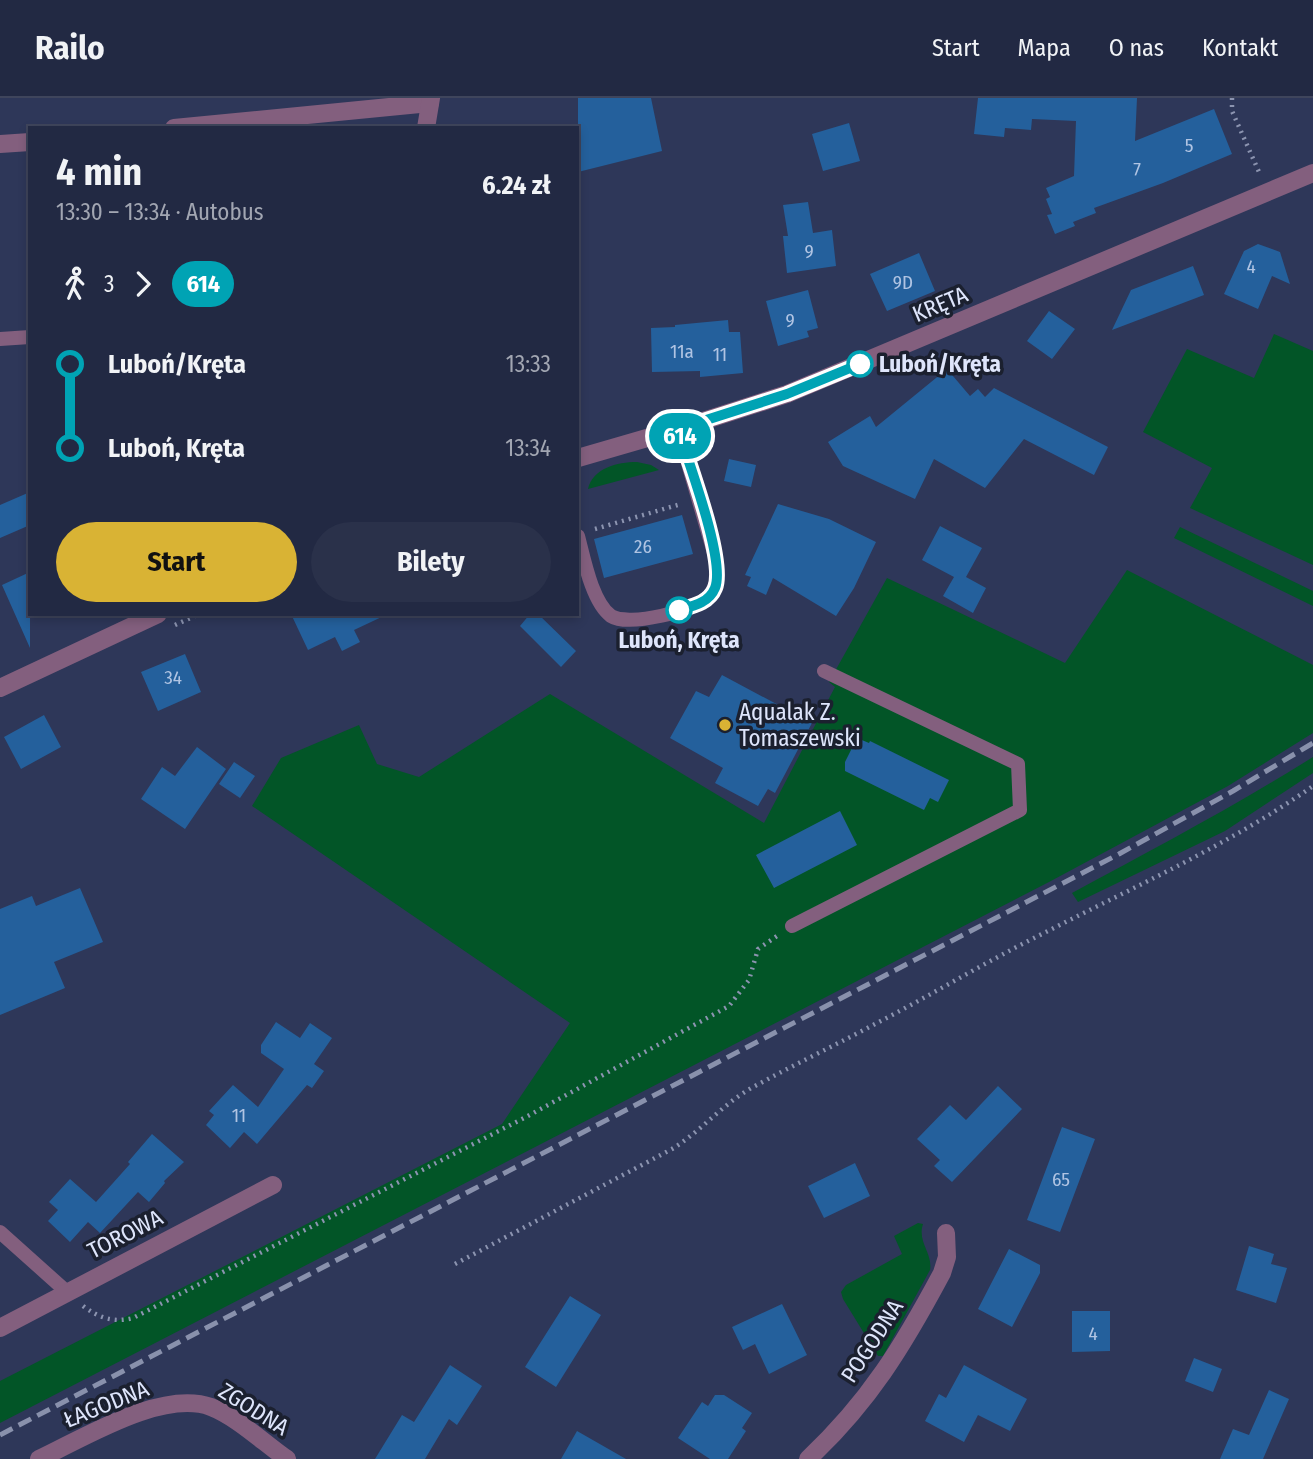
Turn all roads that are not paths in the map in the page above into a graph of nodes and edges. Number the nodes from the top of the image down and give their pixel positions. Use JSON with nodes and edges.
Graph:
{"nodes":[{"id":1,"x":430,"y":100,"type":"edge"},
{"id":2,"x":192,"y":126,"type":"edge"},
{"id":3,"x":426,"y":126,"type":"edge"},
{"id":4,"x":28,"y":142,"type":"edge"},
{"id":5,"x":0,"y":145,"type":"edge"},
{"id":6,"x":1313,"y":173,"type":"edge"},
{"id":7,"x":28,"y":337,"type":"edge"},
{"id":8,"x":0,"y":339,"type":"edge"},
{"id":9,"x":678,"y":429,"type":"junction"},
{"id":10,"x":579,"y":458,"type":"edge"},
{"id":11,"x":584,"y":533,"type":"edge"},
{"id":12,"x":154,"y":616,"type":"edge"},
{"id":13,"x":824,"y":671,"type":"dead end"},
{"id":14,"x":0,"y":688,"type":"edge"},
{"id":15,"x":792,"y":926,"type":"road end"},
{"id":16,"x":274,"y":1185,"type":"dead end"},
{"id":17,"x":0,"y":1232,"type":"edge"},
{"id":18,"x":946,"y":1233,"type":"dead end"},
{"id":19,"x":67,"y":1292,"type":"junction"},
{"id":20,"x":0,"y":1328,"type":"edge"},
{"id":21,"x":194,"y":1402,"type":"joint"},
{"id":22,"x":39,"y":1459,"type":"edge"},
{"id":23,"x":287,"y":1459,"type":"edge"},
{"id":24,"x":808,"y":1459,"type":"edge"}],
"edges":[{"from":1,"to":2,"type":"street"},
{"from":1,"to":3,"type":"street"},
{"from":4,"to":5,"type":"street"},
{"from":6,"to":9,"type":"street","name":"KRĘTA"},
{"from":7,"to":8,"type":"lane"},
{"from":9,"to":10,"type":"street","name":"KRĘTA"},
{"from":9,"to":11,"type":"lane"},
{"from":12,"to":14,"type":"street"},
{"from":13,"to":15,"type":"lane"},
{"from":16,"to":19,"type":"street","name":"TOROWA"},
{"from":17,"to":19,"type":"lane"},
{"from":18,"to":24,"type":"street","name":"POGODNA"},
{"from":19,"to":20,"type":"street","name":"TOROWA"},
{"from":21,"to":22,"type":"street","name":"ŁAGODNA"},
{"from":21,"to":23,"type":"street","name":"ZGODNA"}]}
